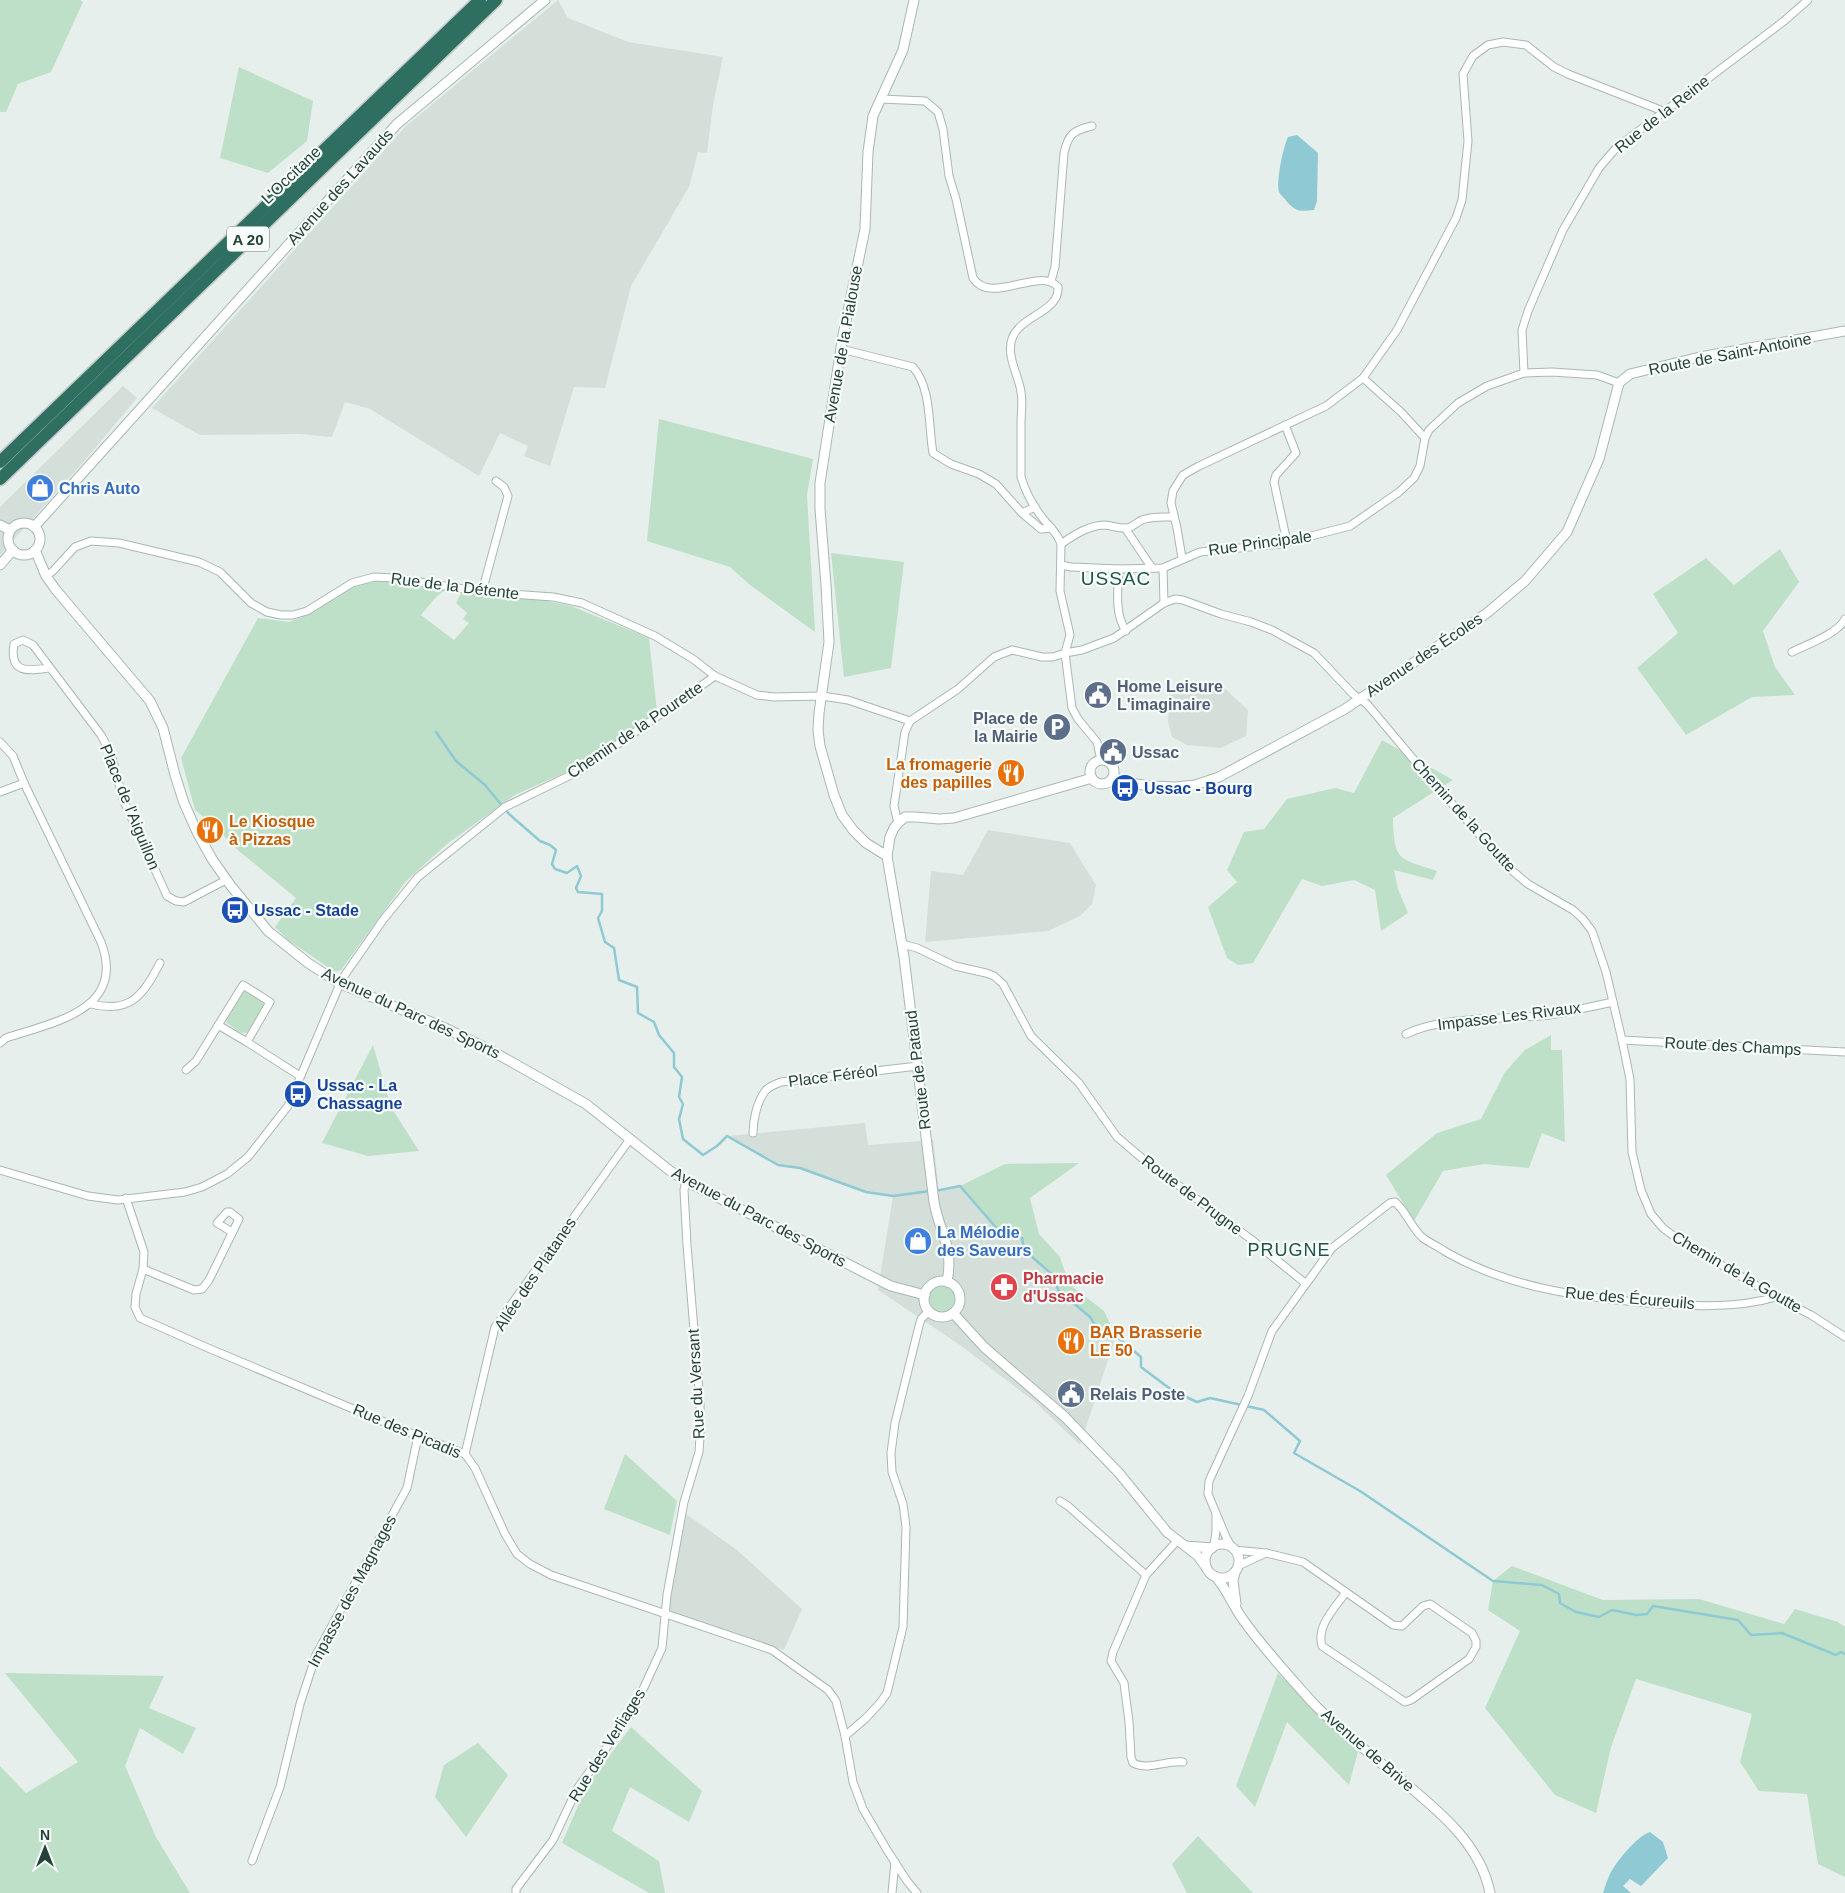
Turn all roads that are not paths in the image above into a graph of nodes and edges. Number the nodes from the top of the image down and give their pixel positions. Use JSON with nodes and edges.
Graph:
{"nodes":[{"id":1,"x":480,"y":0,"type":"edge"},
{"id":2,"x":496,"y":0,"type":"edge"},
{"id":3,"x":545,"y":0,"type":"edge"},
{"id":4,"x":914,"y":0,"type":"edge"},
{"id":5,"x":1808,"y":0,"type":"edge"},
{"id":6,"x":881,"y":99,"type":"junction"},
{"id":7,"x":1663,"y":111,"type":"junction"},
{"id":8,"x":1092,"y":126,"type":"dead end"},
{"id":9,"x":1051,"y":281,"type":"junction"},
{"id":10,"x":1845,"y":330,"type":"edge"},
{"id":11,"x":841,"y":349,"type":"junction"},
{"id":12,"x":1524,"y":374,"type":"junction"},
{"id":13,"x":1363,"y":378,"type":"junction"},
{"id":14,"x":1619,"y":383,"type":"junction"},
{"id":15,"x":1286,"y":425,"type":"junction"},
{"id":16,"x":1425,"y":438,"type":"junction"},
{"id":17,"x":0,"y":462,"type":"edge"},
{"id":18,"x":0,"y":479,"type":"edge"},
{"id":19,"x":496,"y":481,"type":"dead end"},
{"id":20,"x":1034,"y":507,"type":"junction"},
{"id":21,"x":1022,"y":513,"type":"junction"},
{"id":22,"x":1174,"y":517,"type":"junction"},
{"id":23,"x":0,"y":525,"type":"edge"},
{"id":24,"x":34,"y":527,"type":"junction"},
{"id":25,"x":1051,"y":528,"type":"junction"},
{"id":26,"x":1125,"y":528,"type":"junction"},
{"id":27,"x":10,"y":530,"type":"junction"},
{"id":28,"x":1287,"y":542,"type":"junction"},
{"id":29,"x":1061,"y":544,"type":"junction"},
{"id":30,"x":13,"y":550,"type":"junction"},
{"id":31,"x":35,"y":550,"type":"junction"},
{"id":32,"x":1182,"y":558,"type":"junction"},
{"id":33,"x":0,"y":565,"type":"edge"},
{"id":34,"x":1061,"y":565,"type":"junction"},
{"id":35,"x":1152,"y":568,"type":"junction"},
{"id":36,"x":1163,"y":568,"type":"junction"},
{"id":37,"x":1119,"y":569,"type":"junction"},
{"id":38,"x":46,"y":576,"type":"junction"},
{"id":39,"x":482,"y":592,"type":"junction"},
{"id":40,"x":1164,"y":603,"type":"junction"},
{"id":41,"x":1845,"y":619,"type":"edge"},
{"id":42,"x":1126,"y":631,"type":"junction"},
{"id":43,"x":1792,"y":652,"type":"dead end"},
{"id":44,"x":1065,"y":653,"type":"junction"},
{"id":45,"x":49,"y":668,"type":"junction"},
{"id":46,"x":715,"y":676,"type":"junction"},
{"id":47,"x":822,"y":696,"type":"junction"},
{"id":48,"x":1360,"y":698,"type":"junction"},
{"id":49,"x":910,"y":721,"type":"junction"},
{"id":50,"x":1,"y":746,"type":"edge"},
{"id":51,"x":1101,"y":760,"type":"junction"},
{"id":52,"x":1113,"y":777,"type":"junction"},
{"id":53,"x":1092,"y":778,"type":"junction"},
{"id":54,"x":24,"y":783,"type":"junction"},
{"id":55,"x":0,"y":792,"type":"edge"},
{"id":56,"x":898,"y":823,"type":"junction"},
{"id":57,"x":887,"y":856,"type":"junction"},
{"id":58,"x":226,"y":880,"type":"junction"},
{"id":59,"x":902,"y":944,"type":"junction"},
{"id":60,"x":160,"y":962,"type":"dead end"},
{"id":61,"x":339,"y":983,"type":"junction"},
{"id":62,"x":1613,"y":1002,"type":"junction"},
{"id":63,"x":91,"y":1004,"type":"junction"},
{"id":64,"x":218,"y":1025,"type":"junction"},
{"id":65,"x":1406,"y":1034,"type":"dead end"},
{"id":66,"x":1622,"y":1040,"type":"junction"},
{"id":67,"x":246,"y":1042,"type":"junction"},
{"id":68,"x":0,"y":1043,"type":"edge"},
{"id":69,"x":1845,"y":1052,"type":"edge"},
{"id":70,"x":918,"y":1066,"type":"junction"},
{"id":71,"x":186,"y":1070,"type":"dead end"},
{"id":72,"x":300,"y":1076,"type":"junction"},
{"id":73,"x":753,"y":1134,"type":"dead end"},
{"id":74,"x":630,"y":1139,"type":"junction"},
{"id":75,"x":0,"y":1170,"type":"edge"},
{"id":76,"x":686,"y":1181,"type":"junction"},
{"id":77,"x":126,"y":1198,"type":"junction"},
{"id":78,"x":232,"y":1232,"type":"dead end"},
{"id":79,"x":143,"y":1268,"type":"junction"},
{"id":80,"x":947,"y":1282,"type":"junction"},
{"id":81,"x":1305,"y":1283,"type":"junction"},
{"id":82,"x":925,"y":1295,"type":"junction"},
{"id":83,"x":1776,"y":1297,"type":"junction"},
{"id":84,"x":929,"y":1311,"type":"junction"},
{"id":85,"x":953,"y":1313,"type":"junction"},
{"id":86,"x":1845,"y":1337,"type":"edge"},
{"id":87,"x":418,"y":1436,"type":"junction"},
{"id":88,"x":465,"y":1454,"type":"junction"},
{"id":89,"x":1060,"y":1501,"type":"dead end"},
{"id":90,"x":1215,"y":1512,"type":"junction"},
{"id":91,"x":1180,"y":1543,"type":"junction"},
{"id":92,"x":1213,"y":1547,"type":"junction"},
{"id":93,"x":1233,"y":1549,"type":"junction"},
{"id":94,"x":1266,"y":1554,"type":"junction"},
{"id":95,"x":1206,"y":1567,"type":"junction"},
{"id":96,"x":1237,"y":1569,"type":"junction"},
{"id":97,"x":1146,"y":1576,"type":"junction"},
{"id":98,"x":1215,"y":1576,"type":"junction"},
{"id":99,"x":1346,"y":1592,"type":"junction"},
{"id":100,"x":1237,"y":1612,"type":"junction"},
{"id":101,"x":665,"y":1614,"type":"junction"},
{"id":102,"x":845,"y":1736,"type":"junction"},
{"id":103,"x":1182,"y":1762,"type":"dead end"},
{"id":104,"x":252,"y":1861,"type":"dead end"},
{"id":105,"x":894,"y":1862,"type":"junction"},
{"id":106,"x":516,"y":1893,"type":"edge"},
{"id":107,"x":892,"y":1893,"type":"edge"},
{"id":108,"x":917,"y":1893,"type":"edge"},
{"id":109,"x":1490,"y":1893,"type":"edge"}],
"edges":[{"from":1,"to":17,"type":"highway","name":"L'Occitane","number":"A 20"},
{"from":2,"to":18,"type":"highway","name":"L'Occitane","number":"A 20"},
{"from":3,"to":24,"type":"street","name":"Avenue des Lavauds"},
{"from":4,"to":6,"type":"street","name":"Avenue de la Pialouse"},
{"from":5,"to":7,"type":"street","name":"Rue de la Reine"},
{"from":6,"to":9,"type":"street"},
{"from":6,"to":11,"type":"street","name":"Avenue de la Pialouse"},
{"from":7,"to":12,"type":"street","name":"Rue de la Reine"},
{"from":7,"to":13,"type":"street"},
{"from":8,"to":9,"type":"street"},
{"from":9,"to":20,"type":"street"},
{"from":10,"to":14,"type":"street","name":"Route de Saint-Antoine"},
{"from":11,"to":21,"type":"street"},
{"from":11,"to":47,"type":"street","name":"Avenue de la Pialouse"},
{"from":12,"to":14,"type":"street","name":"Rue Principale"},
{"from":12,"to":16,"type":"street","name":"Rue Principale"},
{"from":13,"to":15,"type":"street"},
{"from":13,"to":16,"type":"street"},
{"from":14,"to":48,"type":"street","name":"Avenue des Écoles"},
{"from":15,"to":22,"type":"street"},
{"from":15,"to":28,"type":"street"},
{"from":16,"to":28,"type":"street","name":"Rue Principale"},
{"from":19,"to":39,"type":"street"},
{"from":20,"to":21,"type":"street"},
{"from":20,"to":25,"type":"street"},
{"from":21,"to":25,"type":"street"},
{"from":22,"to":26,"type":"street"},
{"from":22,"to":32,"type":"street"},
{"from":23,"to":27,"type":"street"},
{"from":24,"to":27,"type":"street"},
{"from":24,"to":31,"type":"street"},
{"from":25,"to":29,"type":"street"},
{"from":26,"to":29,"type":"street"},
{"from":26,"to":35,"type":"street"},
{"from":27,"to":30,"type":"street"},
{"from":28,"to":32,"type":"street","name":"Rue Principale"},
{"from":29,"to":34,"type":"street"},
{"from":30,"to":31,"type":"street"},
{"from":30,"to":33,"type":"street"},
{"from":31,"to":38,"type":"street","name":"Avenue du Parc des Sports"},
{"from":32,"to":36,"type":"street","name":"Rue Principale"},
{"from":34,"to":37,"type":"street"},
{"from":34,"to":44,"type":"street"},
{"from":35,"to":36,"type":"street"},
{"from":35,"to":37,"type":"street"},
{"from":36,"to":40,"type":"street"},
{"from":37,"to":42,"type":"street"},
{"from":38,"to":39,"type":"street","name":"Rue de la Détente"},
{"from":38,"to":58,"type":"street","name":"Avenue du Parc des Sports"},
{"from":39,"to":46,"type":"street","name":"Rue de la Détente"},
{"from":40,"to":42,"type":"street"},
{"from":40,"to":48,"type":"street","name":"Chemin de la Goutte"},
{"from":41,"to":43,"type":"street"},
{"from":42,"to":44,"type":"street"},
{"from":44,"to":49,"type":"street"},
{"from":44,"to":51,"type":"street"},
{"from":45,"to":45,"type":"street","name":"Place de l'Aiguillon"},
{"from":45,"to":58,"type":"street","name":"Place de l'Aiguillon"},
{"from":46,"to":47,"type":"street","name":"Rue de la Détente"},
{"from":46,"to":61,"type":"street","name":"Chemin de la Pourette"},
{"from":47,"to":49,"type":"street","name":"Rue de la Détente"},
{"from":47,"to":57,"type":"street","name":"Avenue de la Pialouse"},
{"from":48,"to":52,"type":"street","name":"Avenue des Écoles"},
{"from":48,"to":62,"type":"street","name":"Chemin de la Goutte"},
{"from":49,"to":56,"type":"street"},
{"from":50,"to":54,"type":"street"},
{"from":51,"to":52,"type":"street"},
{"from":51,"to":53,"type":"street"},
{"from":52,"to":53,"type":"street"},
{"from":53,"to":56,"type":"street"},
{"from":54,"to":55,"type":"street"},
{"from":54,"to":63,"type":"street"},
{"from":56,"to":57,"type":"street"},
{"from":57,"to":59,"type":"street","name":"Route de Pataud"},
{"from":58,"to":61,"type":"street","name":"Avenue du Parc des Sports"},
{"from":59,"to":70,"type":"street","name":"Route de Pataud"},
{"from":59,"to":81,"type":"street","name":"Route de Prugne"},
{"from":60,"to":63,"type":"street"},
{"from":61,"to":72,"type":"street","name":"Chemin de la Pourette"},
{"from":61,"to":74,"type":"street","name":"Avenue du Parc des Sports"},
{"from":62,"to":65,"type":"street","name":"Impasse Les Rivaux"},
{"from":62,"to":66,"type":"street","name":"Chemin de la Goutte"},
{"from":63,"to":68,"type":"street"},
{"from":64,"to":67,"type":"street"},
{"from":64,"to":67,"type":"street"},
{"from":64,"to":71,"type":"street"},
{"from":66,"to":69,"type":"street","name":"Route des Champs"},
{"from":66,"to":83,"type":"street","name":"Chemin de la Goutte"},
{"from":67,"to":72,"type":"street"},
{"from":70,"to":73,"type":"street","name":"Place Féréol"},
{"from":70,"to":80,"type":"street","name":"Route de Pataud"},
{"from":72,"to":77,"type":"street","name":"Chemin de la Pourette"},
{"from":74,"to":76,"type":"street","name":"Avenue du Parc des Sports"},
{"from":74,"to":88,"type":"street","name":"Allée des Platanes"},
{"from":75,"to":77,"type":"street","name":"Chemin de la Pourette"},
{"from":76,"to":82,"type":"street","name":"Avenue du Parc des Sports"},
{"from":76,"to":101,"type":"street","name":"Rue du Versant"},
{"from":77,"to":79,"type":"street","name":"Rue des Picadis"},
{"from":78,"to":79,"type":"street"},
{"from":79,"to":87,"type":"street","name":"Rue des Picadis"},
{"from":80,"to":82,"type":"street"},
{"from":80,"to":85,"type":"street"},
{"from":81,"to":83,"type":"street","name":"Rue des Écureuils"},
{"from":81,"to":90,"type":"street"},
{"from":82,"to":84,"type":"street"},
{"from":83,"to":86,"type":"street","name":"Chemin de la Goutte"},
{"from":84,"to":85,"type":"street"},
{"from":84,"to":102,"type":"street"},
{"from":85,"to":91,"type":"street"},
{"from":87,"to":88,"type":"street","name":"Rue des Picadis"},
{"from":87,"to":104,"type":"street","name":"Impasse des Magnages"},
{"from":88,"to":101,"type":"street","name":"Rue des Picadis"},
{"from":89,"to":97,"type":"street"},
{"from":90,"to":92,"type":"street"},
{"from":90,"to":93,"type":"street"},
{"from":91,"to":92,"type":"street"},
{"from":91,"to":95,"type":"street"},
{"from":91,"to":97,"type":"street"},
{"from":92,"to":93,"type":"street"},
{"from":92,"to":95,"type":"street"},
{"from":93,"to":94,"type":"street"},
{"from":93,"to":96,"type":"street"},
{"from":94,"to":96,"type":"street"},
{"from":94,"to":99,"type":"street"},
{"from":95,"to":98,"type":"street"},
{"from":96,"to":98,"type":"street"},
{"from":96,"to":100,"type":"street"},
{"from":97,"to":103,"type":"street"},
{"from":98,"to":100,"type":"street","name":"Avenue de Brive"},
{"from":99,"to":99,"type":"street"},
{"from":100,"to":109,"type":"street","name":"Avenue de Brive"},
{"from":101,"to":102,"type":"street","name":"Rue des Picadis"},
{"from":101,"to":106,"type":"street","name":"Rue des Verliages"},
{"from":102,"to":105,"type":"street","name":"Rue des Picadis"},
{"from":105,"to":107,"type":"street"},
{"from":105,"to":108,"type":"street","name":"Rue des Picadis"}]}
